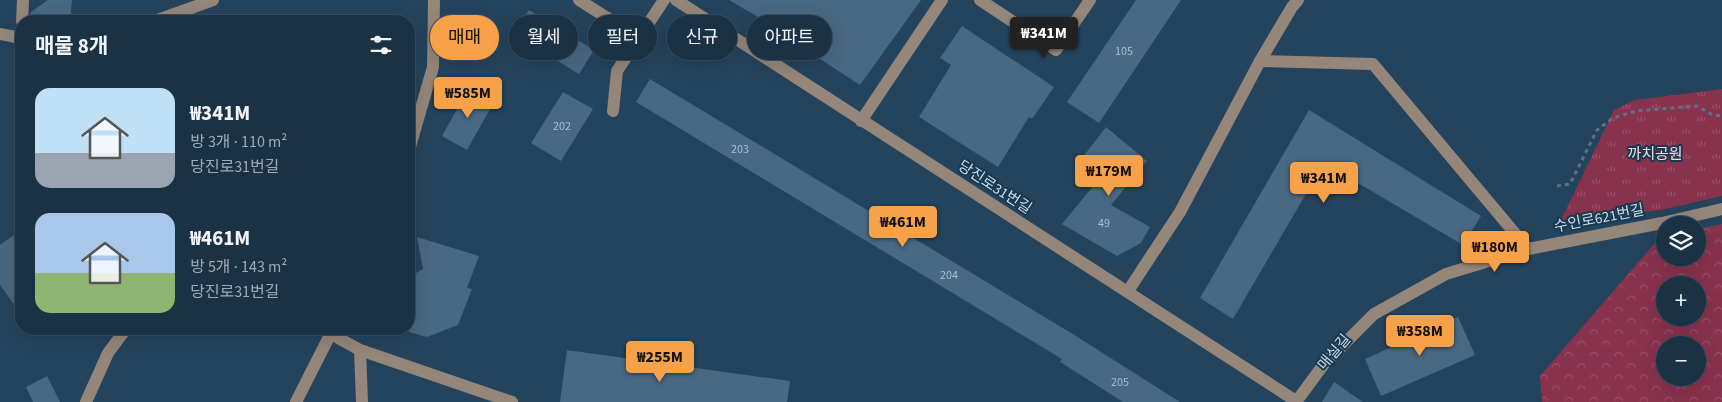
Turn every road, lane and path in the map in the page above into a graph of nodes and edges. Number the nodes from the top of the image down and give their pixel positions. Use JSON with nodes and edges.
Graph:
{"nodes":[{"id":1,"x":23,"y":0,"type":"edge"},
{"id":2,"x":212,"y":0,"type":"edge"},
{"id":3,"x":434,"y":0,"type":"edge"},
{"id":4,"x":579,"y":0,"type":"edge"},
{"id":5,"x":664,"y":0,"type":"edge"},
{"id":6,"x":676,"y":0,"type":"edge"},
{"id":7,"x":942,"y":0,"type":"edge"},
{"id":8,"x":980,"y":0,"type":"edge"},
{"id":9,"x":1090,"y":0,"type":"edge"},
{"id":10,"x":1298,"y":0,"type":"edge"},
{"id":11,"x":22,"y":15,"type":"edge"},
{"id":12,"x":171,"y":15,"type":"edge"},
{"id":13,"x":603,"y":15,"type":"edge"},
{"id":14,"x":654,"y":15,"type":"edge"},
{"id":15,"x":0,"y":34,"type":"edge"},
{"id":16,"x":15,"y":37,"type":"edge"},
{"id":17,"x":624,"y":60,"type":"edge"},
{"id":18,"x":1260,"y":61,"type":"junction"},
{"id":19,"x":613,"y":111,"type":"dead end"},
{"id":20,"x":1722,"y":116,"type":"edge"},
{"id":21,"x":861,"y":121,"type":"junction"},
{"id":22,"x":415,"y":122,"type":"edge"},
{"id":23,"x":1557,"y":186,"type":"dead end"},
{"id":24,"x":1722,"y":209,"type":"edge"},
{"id":25,"x":1528,"y":249,"type":"junction"},
{"id":26,"x":1128,"y":291,"type":"junction"},
{"id":27,"x":122,"y":335,"type":"edge"},
{"id":28,"x":330,"y":335,"type":"edge"},
{"id":29,"x":337,"y":335,"type":"edge"},
{"id":30,"x":360,"y":350,"type":"junction"},
{"id":31,"x":86,"y":402,"type":"edge"},
{"id":32,"x":296,"y":402,"type":"edge"},
{"id":33,"x":362,"y":402,"type":"edge"},
{"id":34,"x":512,"y":402,"type":"edge"},
{"id":35,"x":1296,"y":402,"type":"edge"}],
"edges":[{"from":1,"to":11,"type":"street"},
{"from":2,"to":12,"type":"street"},
{"from":3,"to":22,"type":"street"},
{"from":4,"to":13,"type":"street"},
{"from":5,"to":14,"type":"street"},
{"from":6,"to":21,"type":"street","name":"당진로31번길"},
{"from":7,"to":21,"type":"street"},
{"from":8,"to":9,"type":"street"},
{"from":10,"to":18,"type":"street"},
{"from":15,"to":16,"type":"street"},
{"from":17,"to":19,"type":"street"},
{"from":18,"to":25,"type":"street"},
{"from":18,"to":26,"type":"street"},
{"from":20,"to":23,"type":"path"},
{"from":21,"to":26,"type":"street","name":"당진로31번길"},
{"from":24,"to":25,"type":"street","name":"수인로621번길"},
{"from":25,"to":35,"type":"street","name":"수인로621번길"},
{"from":26,"to":35,"type":"street","name":"당진로31번길"},
{"from":27,"to":31,"type":"street"},
{"from":28,"to":32,"type":"street"},
{"from":29,"to":30,"type":"street"},
{"from":30,"to":33,"type":"street"},
{"from":30,"to":34,"type":"street"}]}
